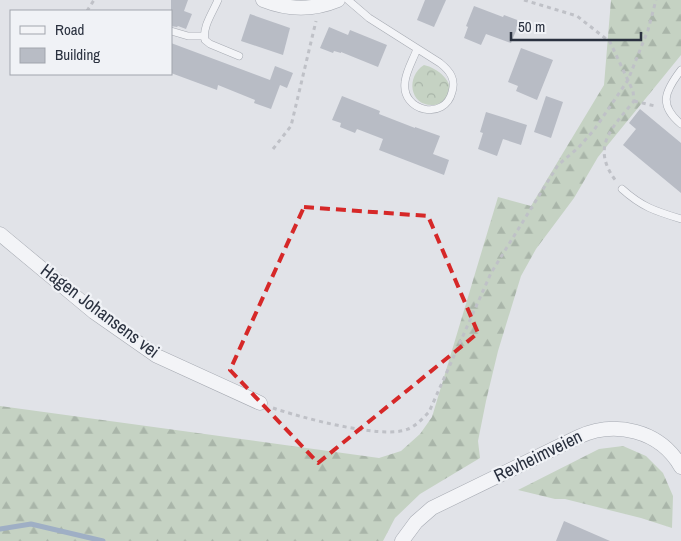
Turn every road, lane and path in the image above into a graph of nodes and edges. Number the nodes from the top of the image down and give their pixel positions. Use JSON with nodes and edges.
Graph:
{"nodes":[{"id":1,"x":218,"y":0,"type":"edge"},
{"id":2,"x":264,"y":0,"type":"edge"},
{"id":3,"x":338,"y":0,"type":"edge"},
{"id":4,"x":348,"y":0,"type":"edge"},
{"id":5,"x":524,"y":0,"type":"edge"},
{"id":6,"x":656,"y":0,"type":"edge"},
{"id":7,"x":320,"y":6,"type":"junction"},
{"id":8,"x":172,"y":31,"type":"edge"},
{"id":9,"x":204,"y":36,"type":"junction"},
{"id":10,"x":417,"y":50,"type":"junction"},
{"id":11,"x":238,"y":56,"type":"dead end"},
{"id":12,"x":681,"y":70,"type":"edge"},
{"id":13,"x":628,"y":80,"type":"junction"},
{"id":14,"x":634,"y":101,"type":"junction"},
{"id":15,"x":668,"y":108,"type":"junction"},
{"id":16,"x":681,"y":124,"type":"edge"},
{"id":17,"x":273,"y":149,"type":"dead end"},
{"id":18,"x":622,"y":189,"type":"joint"},
{"id":19,"x":681,"y":219,"type":"edge"},
{"id":20,"x":0,"y":234,"type":"edge"},
{"id":21,"x":260,"y":403,"type":"joint"},
{"id":22,"x":679,"y":459,"type":"edge"},
{"id":23,"x":402,"y":541,"type":"edge"}],
"edges":[{"from":1,"to":9,"type":"lane"},
{"from":2,"to":7,"type":"street"},
{"from":3,"to":7,"type":"street"},
{"from":4,"to":10,"type":"lane"},
{"from":5,"to":13,"type":"path"},
{"from":6,"to":13,"type":"path"},
{"from":7,"to":17,"type":"path"},
{"from":8,"to":9,"type":"lane"},
{"from":9,"to":11,"type":"lane"},
{"from":10,"to":10,"type":"lane"},
{"from":12,"to":15,"type":"lane"},
{"from":13,"to":14,"type":"path"},
{"from":13,"to":21,"type":"path"},
{"from":14,"to":15,"type":"path"},
{"from":14,"to":18,"type":"path"},
{"from":15,"to":16,"type":"lane"},
{"from":18,"to":19,"type":"lane"},
{"from":20,"to":21,"type":"street","name":"Hagen Johansens vei"},
{"from":22,"to":23,"type":"street","name":"Revheimveien"}]}
